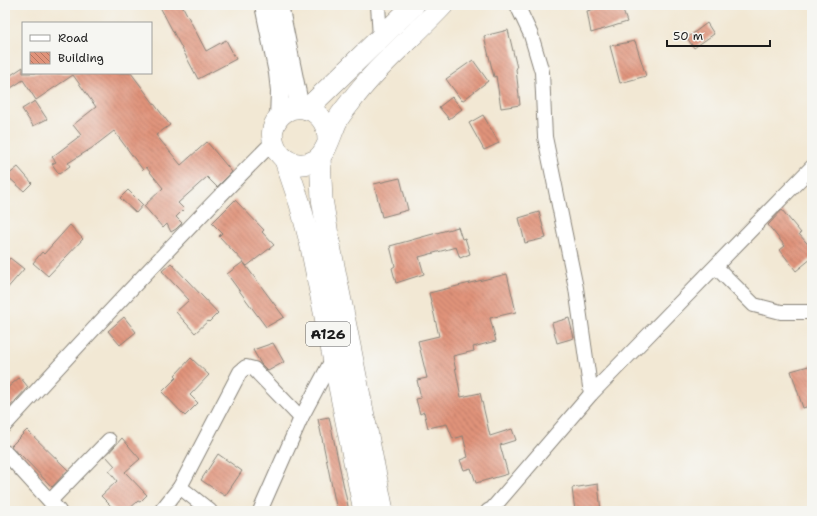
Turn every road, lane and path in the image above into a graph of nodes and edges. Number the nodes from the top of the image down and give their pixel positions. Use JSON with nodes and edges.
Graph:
{"nodes":[{"id":1,"x":264,"y":5,"type":"edge"},
{"id":2,"x":279,"y":5,"type":"edge"},
{"id":3,"x":378,"y":5,"type":"edge"},
{"id":4,"x":414,"y":5,"type":"edge"},
{"id":5,"x":443,"y":5,"type":"edge"},
{"id":6,"x":517,"y":5,"type":"edge"},
{"id":7,"x":380,"y":38,"type":"junction"},
{"id":8,"x":304,"y":108,"type":"junction"},
{"id":9,"x":279,"y":118,"type":"junction"},
{"id":10,"x":273,"y":142,"type":"junction"},
{"id":11,"x":324,"y":148,"type":"junction"},
{"id":12,"x":285,"y":160,"type":"junction"},
{"id":13,"x":812,"y":167,"type":"edge"},
{"id":14,"x":716,"y":267,"type":"junction"},
{"id":15,"x":812,"y":312,"type":"edge"},
{"id":16,"x":333,"y":358,"type":"junction"},
{"id":17,"x":590,"y":394,"type":"junction"},
{"id":18,"x":301,"y":418,"type":"junction"},
{"id":19,"x":5,"y":425,"type":"edge"},
{"id":20,"x":108,"y":440,"type":"dead end"},
{"id":21,"x":5,"y":452,"type":"edge"},
{"id":22,"x":180,"y":486,"type":"junction"},
{"id":23,"x":54,"y":506,"type":"edge"},
{"id":24,"x":161,"y":511,"type":"edge"},
{"id":25,"x":210,"y":511,"type":"edge"},
{"id":26,"x":260,"y":511,"type":"edge"},
{"id":27,"x":364,"y":511,"type":"edge"},
{"id":28,"x":383,"y":511,"type":"edge"},
{"id":29,"x":488,"y":511,"type":"edge"}],
"edges":[{"from":1,"to":9,"type":"main road"},
{"from":2,"to":8,"type":"main road"},
{"from":3,"to":7,"type":"street"},
{"from":4,"to":7,"type":"highway"},
{"from":5,"to":11,"type":"highway","number":"A126"},
{"from":6,"to":17,"type":"street"},
{"from":7,"to":8,"type":"highway"},
{"from":8,"to":9,"type":"highway"},
{"from":8,"to":11,"type":"highway","number":"A126"},
{"from":9,"to":10,"type":"highway"},
{"from":10,"to":12,"type":"highway","number":"A126"},
{"from":10,"to":19,"type":"street"},
{"from":11,"to":12,"type":"highway"},
{"from":11,"to":28,"type":"highway","number":"A126"},
{"from":12,"to":16,"type":"highway","number":"A126"},
{"from":13,"to":14,"type":"street"},
{"from":14,"to":15,"type":"street"},
{"from":14,"to":17,"type":"street"},
{"from":16,"to":18,"type":"street"},
{"from":16,"to":27,"type":"highway","number":"A126"},
{"from":17,"to":29,"type":"street"},
{"from":18,"to":22,"type":"street"},
{"from":18,"to":26,"type":"street"},
{"from":20,"to":23,"type":"street"},
{"from":21,"to":23,"type":"street"},
{"from":22,"to":24,"type":"street"},
{"from":22,"to":25,"type":"street"}]}
